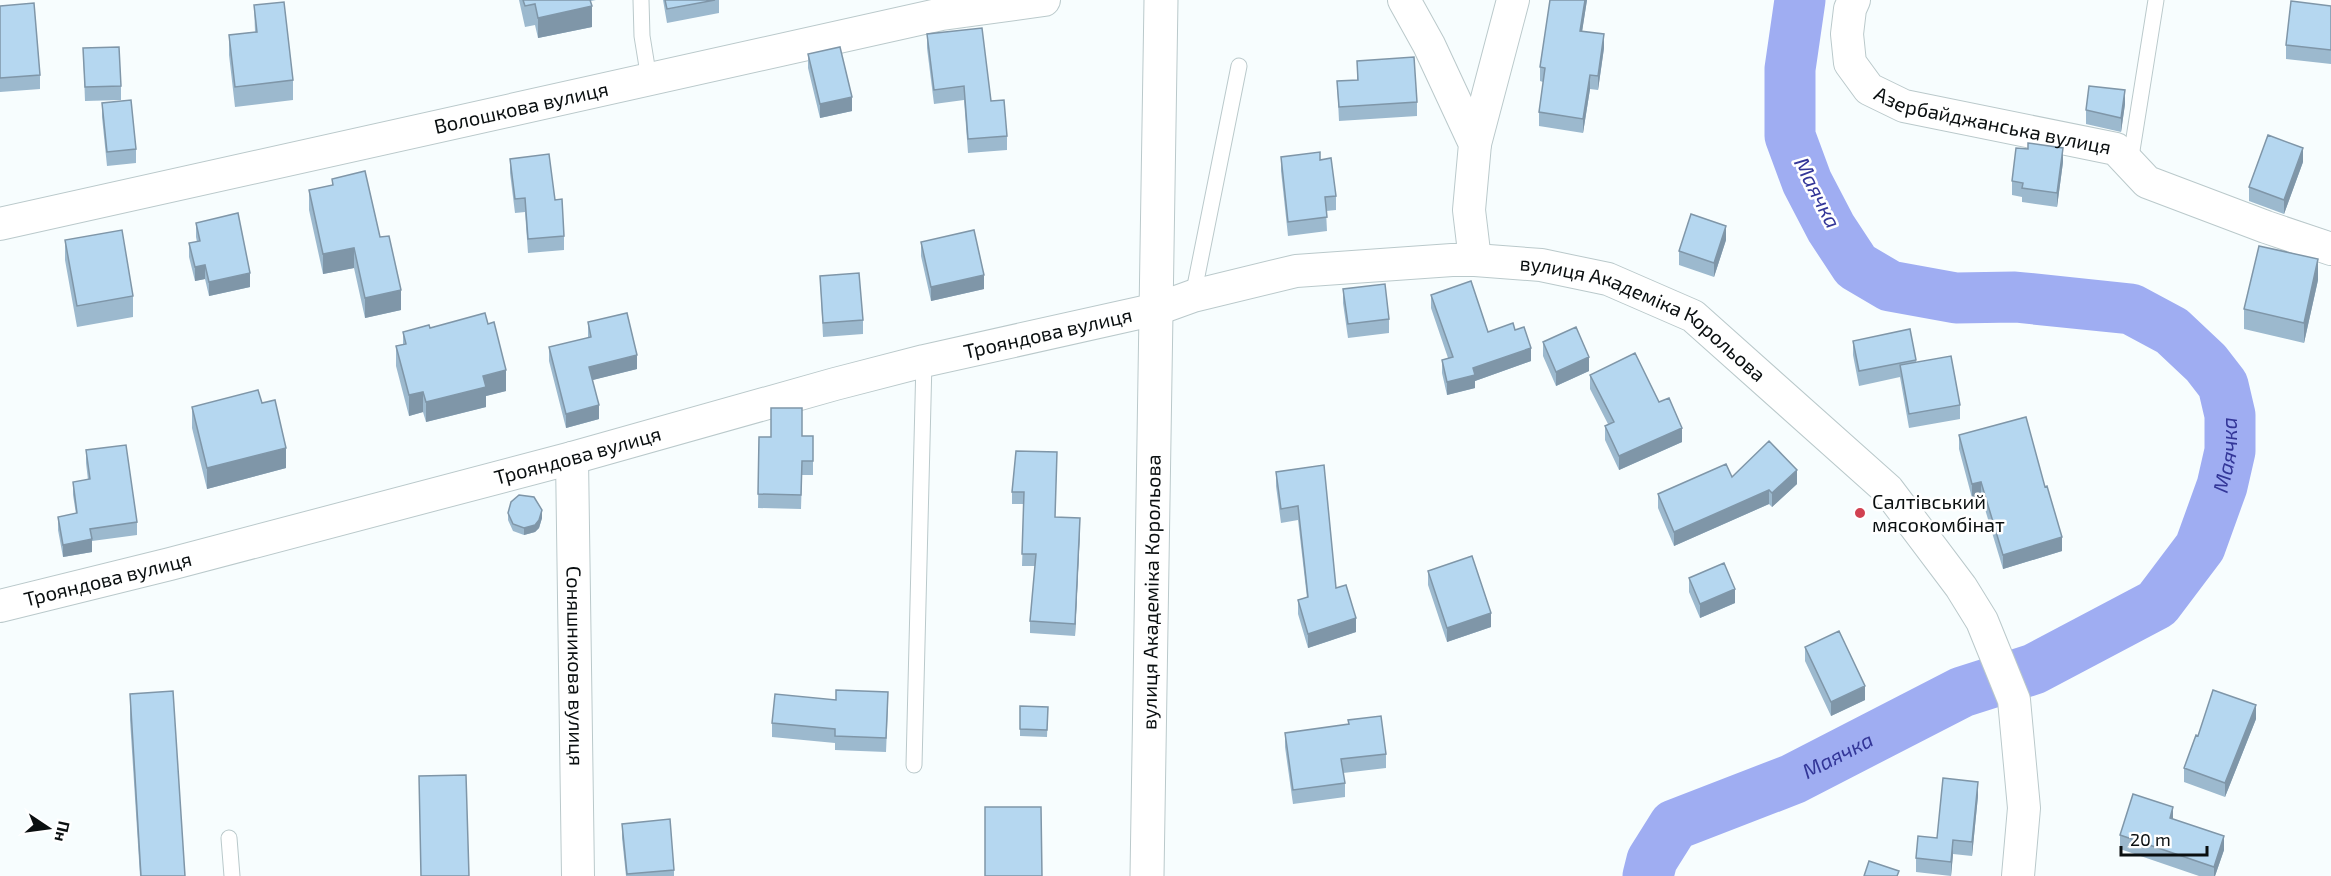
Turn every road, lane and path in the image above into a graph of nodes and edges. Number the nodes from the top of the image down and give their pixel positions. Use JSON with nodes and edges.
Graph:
{"nodes":[{"id":1,"x":641,"y":0,"type":"edge"},
{"id":2,"x":1044,"y":0,"type":"edge"},
{"id":3,"x":1161,"y":0,"type":"edge"},
{"id":4,"x":1404,"y":0,"type":"edge"},
{"id":5,"x":1514,"y":0,"type":"edge"},
{"id":6,"x":1854,"y":0,"type":"edge"},
{"id":7,"x":2156,"y":0,"type":"edge"},
{"id":8,"x":1239,"y":66,"type":"dead end"},
{"id":9,"x":649,"y":79,"type":"junction"},
{"id":10,"x":1474,"y":144,"type":"junction"},
{"id":11,"x":2130,"y":163,"type":"junction"},
{"id":12,"x":0,"y":224,"type":"edge"},
{"id":13,"x":2331,"y":249,"type":"edge"},
{"id":14,"x":1475,"y":260,"type":"junction"},
{"id":15,"x":1193,"y":296,"type":"junction"},
{"id":16,"x":1157,"y":309,"type":"junction"},
{"id":17,"x":924,"y":361,"type":"junction"},
{"id":18,"x":572,"y":458,"type":"junction"},
{"id":19,"x":0,"y":606,"type":"edge"},
{"id":20,"x":914,"y":765,"type":"dead end"},
{"id":21,"x":229,"y":838,"type":"dead end"},
{"id":22,"x":231,"y":876,"type":"edge"},
{"id":23,"x":578,"y":876,"type":"edge"},
{"id":24,"x":1147,"y":876,"type":"edge"},
{"id":25,"x":2018,"y":876,"type":"edge"}],
"edges":[{"from":1,"to":9,"type":"lane"},
{"from":2,"to":9,"type":"street","name":"Волошкова вулиця"},
{"from":3,"to":16,"type":"main road","name":"вулиця Академіка Корольова"},
{"from":4,"to":10,"type":"street"},
{"from":5,"to":10,"type":"street"},
{"from":6,"to":11,"type":"street","name":"Азербайджанська вулиця"},
{"from":7,"to":11,"type":"lane"},
{"from":8,"to":15,"type":"lane"},
{"from":9,"to":12,"type":"street","name":"Волошкова вулиця"},
{"from":10,"to":14,"type":"street"},
{"from":11,"to":13,"type":"street","name":"Азербайджанська вулиця"},
{"from":14,"to":15,"type":"street","name":"вулиця Академіка Корольова"},
{"from":14,"to":25,"type":"street","name":"вулиця Академіка Корольова"},
{"from":15,"to":16,"type":"street","name":"вулиця Академіка Корольова"},
{"from":16,"to":17,"type":"street","name":"Трояндова вулиця"},
{"from":16,"to":24,"type":"main road","name":"вулиця Академіка Корольова"},
{"from":17,"to":18,"type":"street","name":"Трояндова вулиця"},
{"from":17,"to":20,"type":"lane"},
{"from":18,"to":19,"type":"street","name":"Трояндова вулиця"},
{"from":18,"to":23,"type":"street","name":"Соняшникова вулиця"},
{"from":21,"to":22,"type":"lane"}]}
